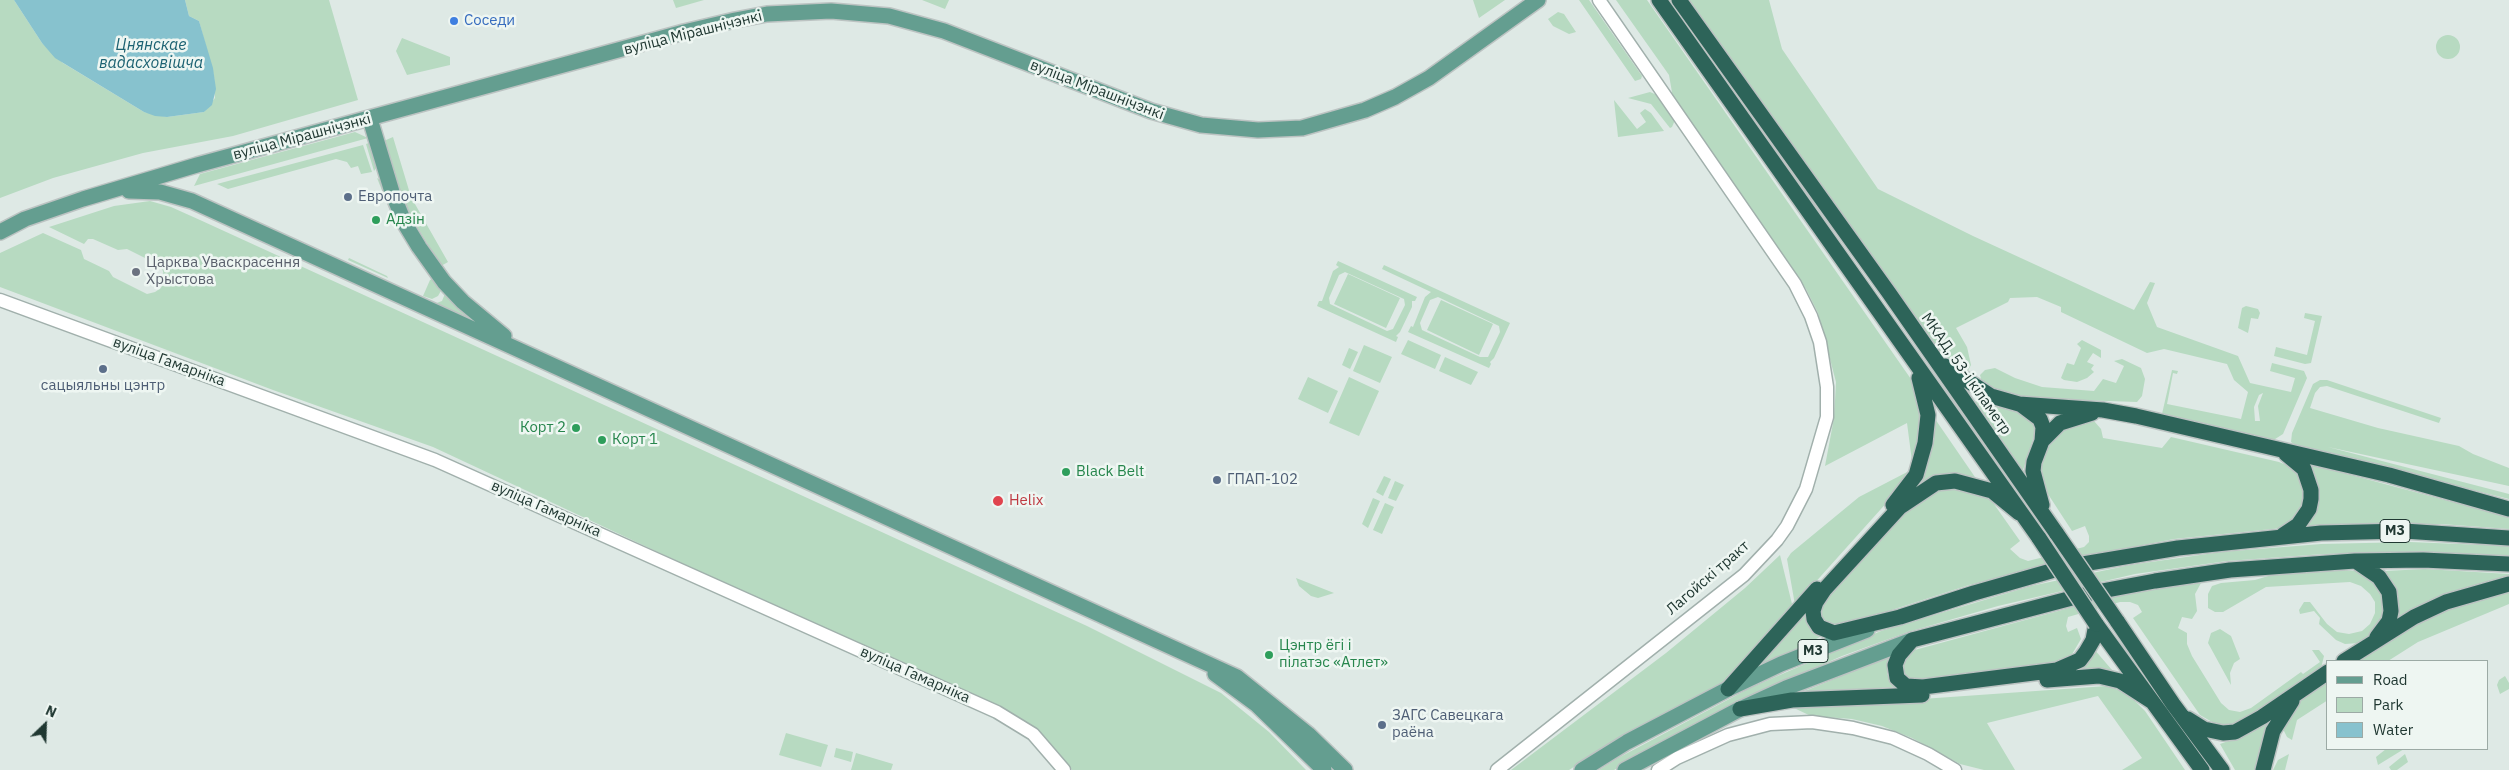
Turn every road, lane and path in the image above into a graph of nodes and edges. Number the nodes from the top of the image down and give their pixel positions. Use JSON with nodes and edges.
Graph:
{"nodes":[{"id":1,"x":1538,"y":0,"type":"edge"},
{"id":2,"x":1599,"y":0,"type":"edge"},
{"id":3,"x":1659,"y":0,"type":"edge"},
{"id":4,"x":1679,"y":0,"type":"edge"},
{"id":5,"x":370,"y":119,"type":"junction"},
{"id":6,"x":197,"y":165,"type":"junction"},
{"id":7,"x":110,"y":191,"type":"junction"},
{"id":8,"x":192,"y":201,"type":"junction"},
{"id":9,"x":0,"y":232,"type":"edge"},
{"id":10,"x":0,"y":300,"type":"edge"},
{"id":11,"x":1933,"y":356,"type":"junction"},
{"id":12,"x":534,"y":357,"type":"junction"},
{"id":13,"x":1914,"y":365,"type":"junction"},
{"id":14,"x":2020,"y":404,"type":"junction"},
{"id":15,"x":2103,"y":410,"type":"junction"},
{"id":16,"x":2042,"y":441,"type":"junction"},
{"id":17,"x":2281,"y":451,"type":"junction"},
{"id":18,"x":2509,"y":509,"type":"edge"},
{"id":19,"x":2019,"y":513,"type":"junction"},
{"id":20,"x":2048,"y":521,"type":"junction"},
{"id":21,"x":2282,"y":536,"type":"junction"},
{"id":22,"x":2509,"y":538,"type":"edge"},
{"id":23,"x":2355,"y":561,"type":"junction"},
{"id":24,"x":2509,"y":564,"type":"edge"},
{"id":25,"x":2509,"y":584,"type":"edge"},
{"id":26,"x":1900,"y":617,"type":"junction"},
{"id":27,"x":2096,"y":624,"type":"junction"},
{"id":28,"x":1912,"y":640,"type":"junction"},
{"id":29,"x":2374,"y":641,"type":"junction"},
{"id":30,"x":1183,"y":651,"type":"junction"},
{"id":31,"x":2346,"y":660,"type":"edge"},
{"id":32,"x":2326,"y":673,"type":"edge"},
{"id":33,"x":2303,"y":688,"type":"junction"},
{"id":34,"x":1728,"y":689,"type":"junction"},
{"id":35,"x":2151,"y":701,"type":"junction"},
{"id":36,"x":2173,"y":704,"type":"junction"},
{"id":37,"x":1740,"y":709,"type":"junction"},
{"id":38,"x":1064,"y":770,"type":"edge"},
{"id":39,"x":1324,"y":770,"type":"edge"},
{"id":40,"x":1345,"y":770,"type":"edge"},
{"id":41,"x":1496,"y":770,"type":"edge"},
{"id":42,"x":1582,"y":770,"type":"edge"},
{"id":43,"x":1625,"y":770,"type":"edge"},
{"id":44,"x":1658,"y":770,"type":"edge"},
{"id":45,"x":1955,"y":770,"type":"edge"},
{"id":46,"x":2202,"y":770,"type":"edge"},
{"id":47,"x":2222,"y":770,"type":"edge"},
{"id":48,"x":2263,"y":770,"type":"edge"}],
"edges":[{"from":1,"to":5,"type":"main road","name":"вуліца Мірашнічэнкі"},
{"from":2,"to":41,"type":"street","name":"Лагойскі тракт"},
{"from":3,"to":13,"type":"highway"},
{"from":4,"to":11,"type":"highway","name":"МКАД, 53-і кіламетр"},
{"from":5,"to":6,"type":"main road","name":"вуліца Мірашнічэнкі"},
{"from":5,"to":12,"type":"main road"},
{"from":6,"to":7,"type":"main road","name":"вуліца Мірашнічэнкі"},
{"from":6,"to":8,"type":"main road"},
{"from":7,"to":8,"type":"main road"},
{"from":7,"to":9,"type":"main road","name":"вуліца Мірашнічэнкі"},
{"from":8,"to":12,"type":"main road"},
{"from":10,"to":38,"type":"street","name":"вуліца Гамарніка"},
{"from":11,"to":14,"type":"highway"},
{"from":11,"to":20,"type":"highway","name":"МКАД, 53-і кіламетр"},
{"from":12,"to":30,"type":"main road"},
{"from":13,"to":19,"type":"highway"},
{"from":13,"to":34,"type":"highway"},
{"from":14,"to":15,"type":"highway"},
{"from":14,"to":16,"type":"highway"},
{"from":15,"to":16,"type":"highway"},
{"from":15,"to":17,"type":"highway"},
{"from":16,"to":20,"type":"highway"},
{"from":17,"to":18,"type":"highway"},
{"from":17,"to":21,"type":"highway"},
{"from":19,"to":26,"type":"highway"},
{"from":19,"to":27,"type":"highway","bridge":true},
{"from":20,"to":36,"type":"highway","name":"МКАД, 53-і кіламетр","bridge":true},
{"from":21,"to":22,"type":"highway","number":"М3"},
{"from":21,"to":26,"type":"highway","number":"М3"},
{"from":23,"to":24,"type":"highway","number":"М3"},
{"from":23,"to":28,"type":"highway","number":"М3"},
{"from":23,"to":29,"type":"highway"},
{"from":25,"to":29,"type":"highway"},
{"from":26,"to":34,"type":"main road","number":"М3"},
{"from":27,"to":28,"type":"highway"},
{"from":27,"to":35,"type":"highway"},
{"from":28,"to":37,"type":"main road","number":"М3"},
{"from":29,"to":31,"type":"highway"},
{"from":30,"to":39,"type":"main road"},
{"from":30,"to":40,"type":"main road"},
{"from":32,"to":33,"type":"highway"},
{"from":33,"to":36,"type":"highway"},
{"from":33,"to":48,"type":"highway"},
{"from":34,"to":42,"type":"main road","number":"М3"},
{"from":35,"to":37,"type":"highway"},
{"from":35,"to":46,"type":"highway"},
{"from":36,"to":47,"type":"highway","name":"МКАД, 53-і кіламетр"},
{"from":37,"to":43,"type":"main road","number":"М3"},
{"from":44,"to":45,"type":"street"}]}
